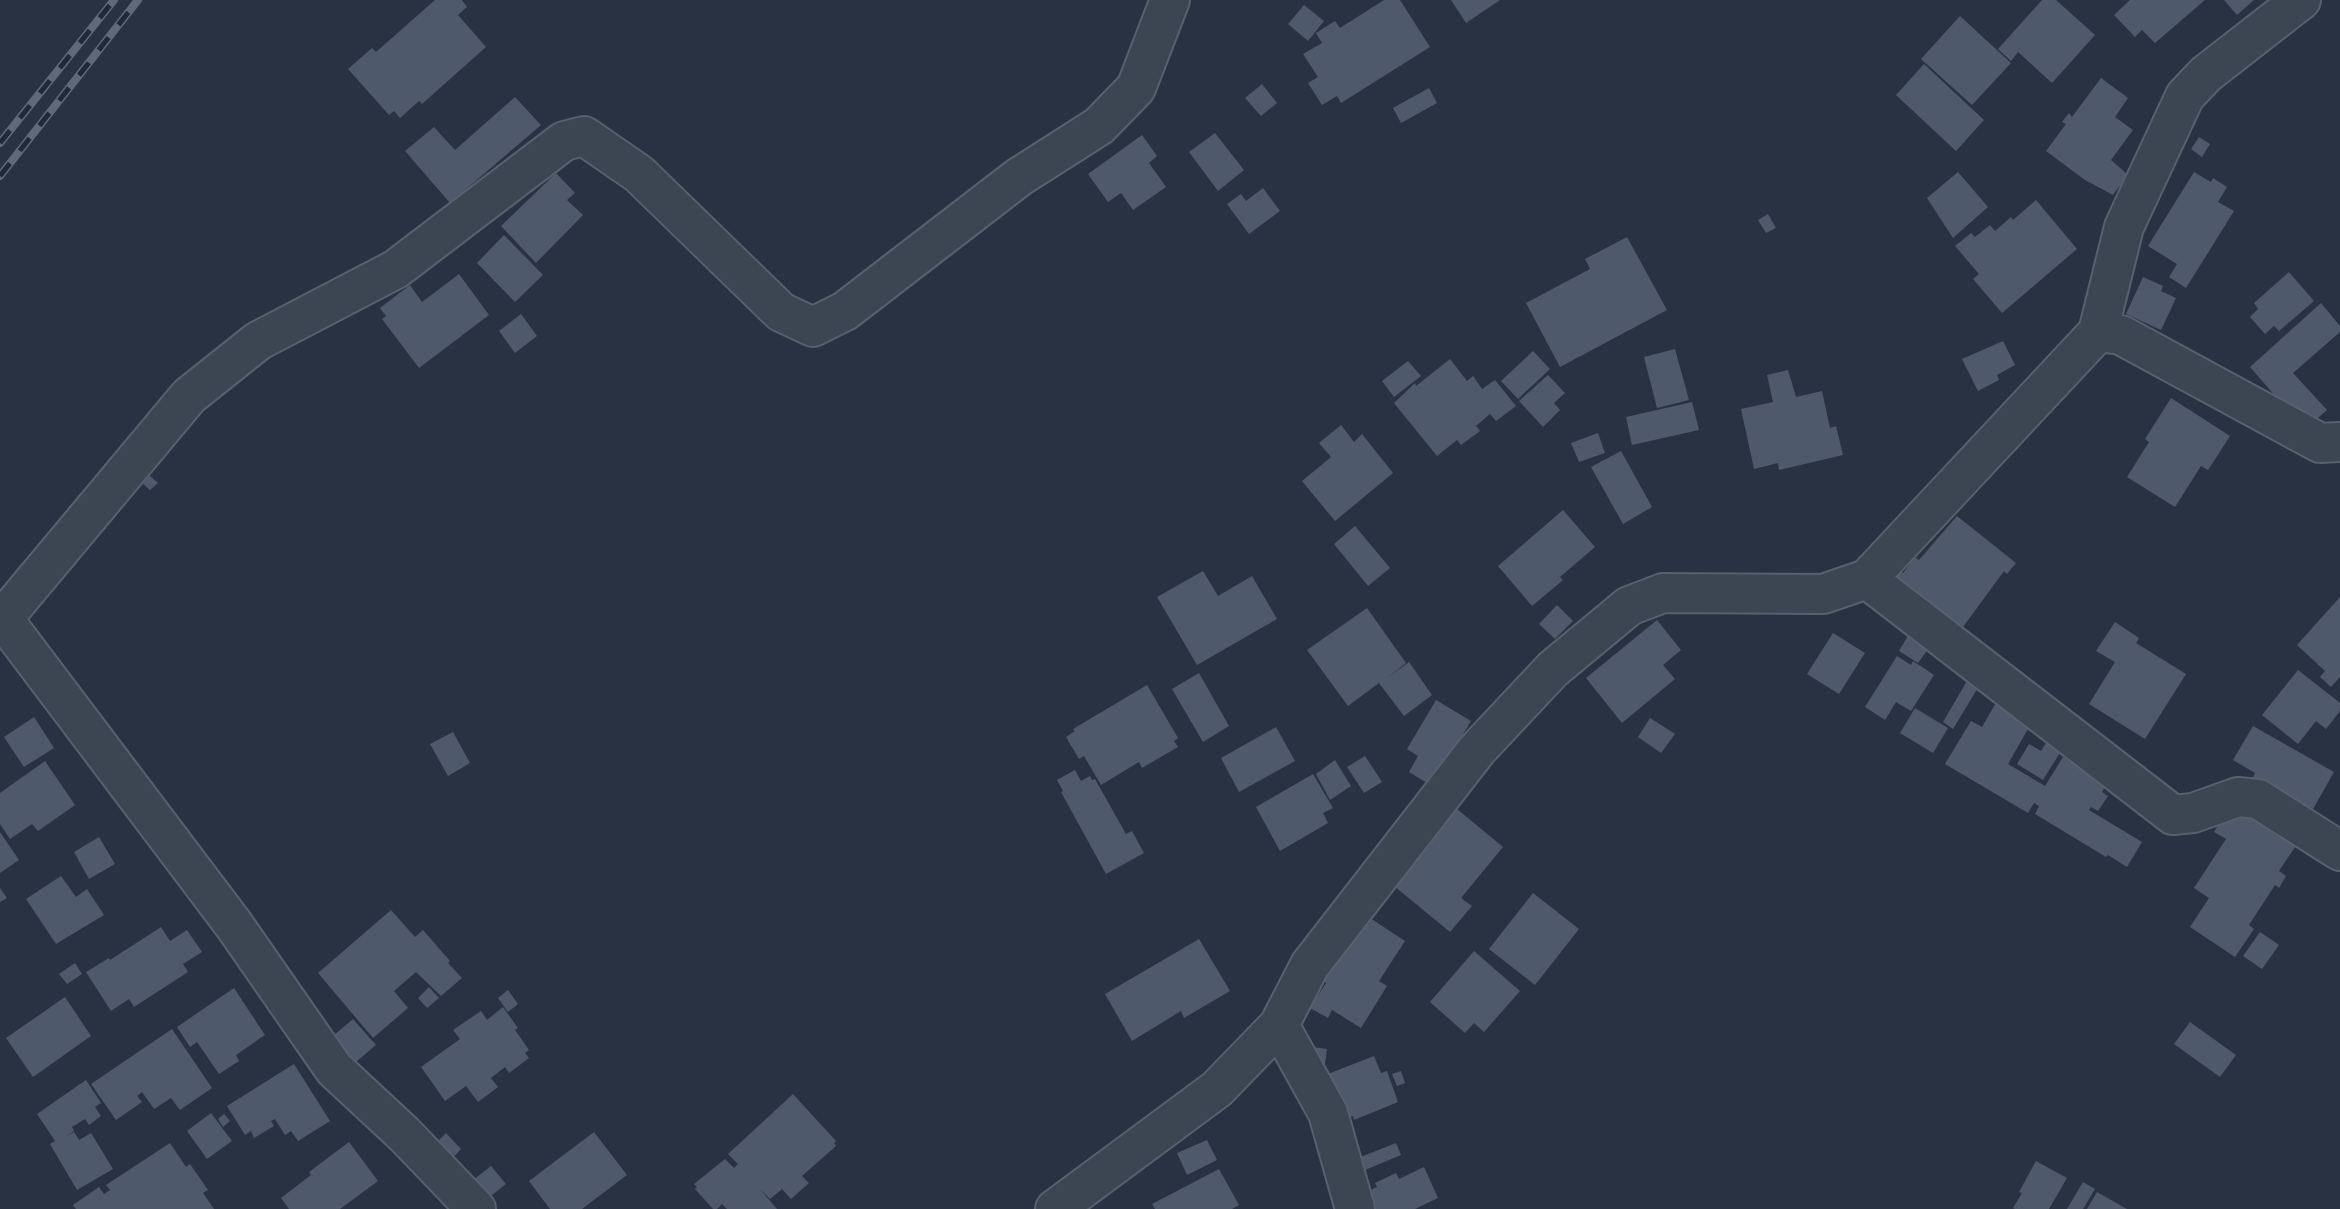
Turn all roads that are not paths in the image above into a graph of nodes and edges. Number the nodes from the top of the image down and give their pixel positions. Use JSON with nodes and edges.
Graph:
{"nodes":[{"id":1,"x":1170,"y":0,"type":"edge"},
{"id":2,"x":2301,"y":0,"type":"edge"},
{"id":3,"x":2098,"y":332,"type":"junction"},
{"id":4,"x":2340,"y":442,"type":"edge"},
{"id":5,"x":1867,"y":579,"type":"junction"},
{"id":6,"x":1,"y":618,"type":"edge"},
{"id":7,"x":2340,"y":851,"type":"edge"},
{"id":8,"x":1279,"y":1026,"type":"junction"},
{"id":9,"x":476,"y":1209,"type":"edge"},
{"id":10,"x":1055,"y":1209,"type":"edge"},
{"id":11,"x":1355,"y":1209,"type":"edge"}],
"edges":[{"from":1,"to":6,"type":"street"},
{"from":2,"to":3,"type":"street"},
{"from":3,"to":4,"type":"street"},
{"from":3,"to":5,"type":"street"},
{"from":5,"to":7,"type":"street"},
{"from":5,"to":8,"type":"street"},
{"from":6,"to":9,"type":"street"},
{"from":8,"to":10,"type":"street"},
{"from":8,"to":11,"type":"street"}]}
